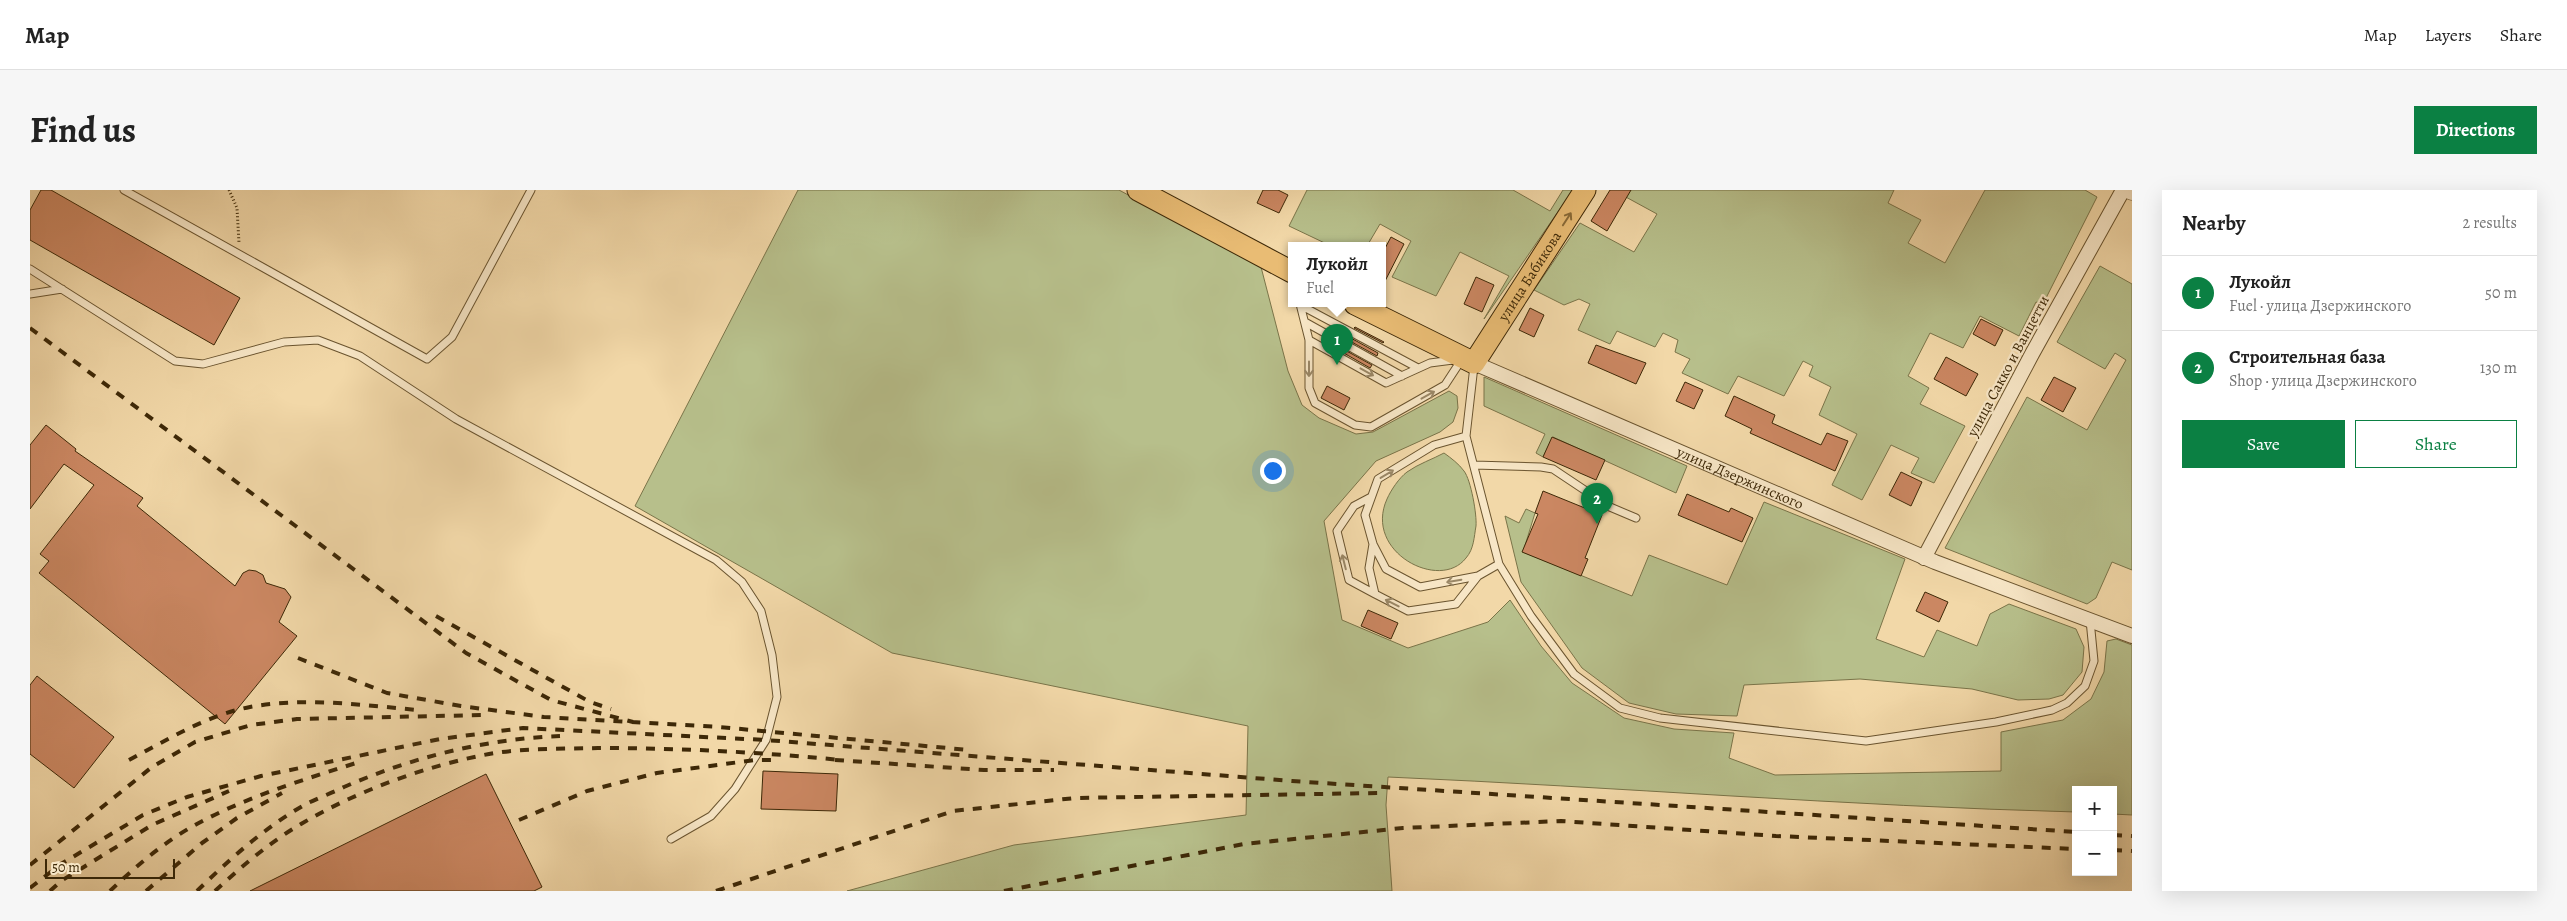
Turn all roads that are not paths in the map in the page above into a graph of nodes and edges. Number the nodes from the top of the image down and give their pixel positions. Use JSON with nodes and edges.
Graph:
{"nodes":[{"id":1,"x":124,"y":190,"type":"edge"},
{"id":2,"x":531,"y":190,"type":"edge"},
{"id":3,"x":1138,"y":190,"type":"edge"},
{"id":4,"x":1586,"y":190,"type":"edge"},
{"id":5,"x":2123,"y":190,"type":"edge"},
{"id":6,"x":30,"y":269,"type":"edge"},
{"id":7,"x":1288,"y":271,"type":"edge"},
{"id":8,"x":62,"y":289,"type":"junction"},
{"id":9,"x":30,"y":294,"type":"edge"},
{"id":10,"x":1301,"y":307,"type":"edge"},
{"id":11,"x":1306,"y":307,"type":"edge"},
{"id":12,"x":1362,"y":307,"type":"edge"},
{"id":13,"x":1305,"y":322,"type":"junction"},
{"id":14,"x":1309,"y":340,"type":"junction"},
{"id":15,"x":1469,"y":360,"type":"junction"},
{"id":16,"x":1418,"y":368,"type":"junction"},
{"id":17,"x":1402,"y":376,"type":"junction"},
{"id":18,"x":1466,"y":436,"type":"junction"},
{"id":19,"x":1474,"y":464,"type":"junction"},
{"id":20,"x":1371,"y":497,"type":"junction"},
{"id":21,"x":1636,"y":518,"type":"dead end"},
{"id":22,"x":1372,"y":544,"type":"junction"},
{"id":23,"x":1924,"y":558,"type":"junction"},
{"id":24,"x":1499,"y":564,"type":"junction"},
{"id":25,"x":1478,"y":576,"type":"junction"},
{"id":26,"x":1375,"y":594,"type":"junction"},
{"id":27,"x":2090,"y":620,"type":"junction"},
{"id":28,"x":2132,"y":636,"type":"edge"},
{"id":29,"x":671,"y":839,"type":"dead end"}],
"edges":[{"from":1,"to":2,"type":"lane"},
{"from":3,"to":7,"type":"main road"},
{"from":15,"to":4,"type":"main road","name":"улица Бабикова","one_way":true},
{"from":5,"to":23,"type":"street","name":"улица Сакко и Ванцетти"},
{"from":6,"to":8,"type":"lane"},
{"from":8,"to":9,"type":"lane"},
{"from":8,"to":29,"type":"lane"},
{"from":10,"to":13,"type":"lane"},
{"from":11,"to":16,"type":"lane"},
{"from":12,"to":15,"type":"main road","name":"улица Дзержинского"},
{"from":13,"to":14,"type":"lane"},
{"from":13,"to":17,"type":"lane"},
{"from":14,"to":15,"type":"lane","one_way":true},
{"from":14,"to":17,"type":"lane","one_way":true},
{"from":15,"to":16,"type":"lane"},
{"from":15,"to":18,"type":"lane"},
{"from":15,"to":23,"type":"street","name":"улица Дзержинского"},
{"from":16,"to":17,"type":"lane"},
{"from":18,"to":19,"type":"lane"},
{"from":20,"to":18,"type":"lane","one_way":true},
{"from":19,"to":21,"type":"lane"},
{"from":19,"to":24,"type":"lane"},
{"from":20,"to":22,"type":"lane"},
{"from":26,"to":20,"type":"lane","one_way":true},
{"from":25,"to":22,"type":"lane","one_way":true},
{"from":22,"to":26,"type":"lane"},
{"from":23,"to":27,"type":"street","name":"улица Дзержинского"},
{"from":24,"to":25,"type":"lane"},
{"from":24,"to":27,"type":"lane"},
{"from":25,"to":26,"type":"lane","one_way":true},
{"from":27,"to":28,"type":"street","name":"улица Дзержинского"}]}
